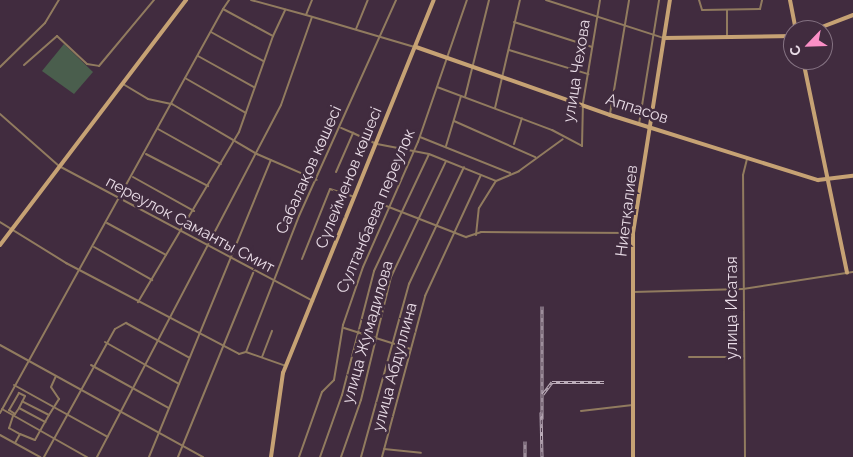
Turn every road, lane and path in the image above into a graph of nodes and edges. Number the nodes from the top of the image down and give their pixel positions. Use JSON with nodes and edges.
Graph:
{"nodes":[{"id":1,"x":59,"y":0,"type":"edge"},
{"id":2,"x":154,"y":0,"type":"edge"},
{"id":3,"x":186,"y":0,"type":"edge"},
{"id":4,"x":229,"y":0,"type":"edge"},
{"id":5,"x":251,"y":0,"type":"edge"},
{"id":6,"x":312,"y":0,"type":"edge"},
{"id":7,"x":368,"y":0,"type":"edge"},
{"id":8,"x":396,"y":0,"type":"edge"},
{"id":9,"x":434,"y":0,"type":"edge"},
{"id":10,"x":467,"y":0,"type":"edge"},
{"id":11,"x":489,"y":0,"type":"edge"},
{"id":12,"x":520,"y":0,"type":"edge"},
{"id":13,"x":546,"y":0,"type":"edge"},
{"id":14,"x":600,"y":0,"type":"edge"},
{"id":15,"x":629,"y":0,"type":"edge"},
{"id":16,"x":659,"y":0,"type":"edge"},
{"id":17,"x":670,"y":0,"type":"edge"},
{"id":18,"x":699,"y":0,"type":"edge"},
{"id":19,"x":762,"y":0,"type":"edge"},
{"id":20,"x":790,"y":0,"type":"edge"},
{"id":21,"x":223,"y":9,"type":"junction"},
{"id":22,"x":285,"y":10,"type":"junction"},
{"id":23,"x":727,"y":10,"type":"junction"},
{"id":24,"x":853,"y":15,"type":"edge"},
{"id":25,"x":306,"y":16,"type":"junction"},
{"id":26,"x":596,"y":17,"type":"junction"},
{"id":27,"x":312,"y":18,"type":"junction"},
{"id":28,"x":794,"y":20,"type":"edge"},
{"id":29,"x":514,"y":22,"type":"junction"},
{"id":30,"x":833,"y":23,"type":"edge"},
{"id":31,"x":625,"y":28,"type":"junction"},
{"id":32,"x":356,"y":29,"type":"junction"},
{"id":33,"x":212,"y":32,"type":"junction"},
{"id":34,"x":653,"y":35,"type":"junction"},
{"id":35,"x":272,"y":36,"type":"junction"},
{"id":36,"x":783,"y":36,"type":"edge"},
{"id":37,"x":380,"y":37,"type":"junction"},
{"id":38,"x":727,"y":37,"type":"junction"},
{"id":39,"x":664,"y":38,"type":"junction"},
{"id":40,"x":416,"y":47,"type":"junction"},
{"id":41,"x":592,"y":47,"type":"junction"},
{"id":42,"x":509,"y":50,"type":"junction"},
{"id":43,"x":198,"y":56,"type":"junction"},
{"id":44,"x":447,"y":57,"type":"junction"},
{"id":45,"x":264,"y":62,"type":"junction"},
{"id":46,"x":24,"y":65,"type":"dead end"},
{"id":47,"x":0,"y":67,"type":"edge"},
{"id":48,"x":475,"y":68,"type":"junction"},
{"id":49,"x":804,"y":70,"type":"edge"},
{"id":50,"x":588,"y":74,"type":"junction"},
{"id":51,"x":502,"y":77,"type":"junction"},
{"id":52,"x":185,"y":78,"type":"junction"},
{"id":53,"x":121,"y":84,"type":"junction"},
{"id":54,"x":254,"y":87,"type":"junction"},
{"id":55,"x":437,"y":87,"type":"junction"},
{"id":56,"x":461,"y":96,"type":"junction"},
{"id":57,"x":465,"y":97,"type":"junction"},
{"id":58,"x":583,"y":103,"type":"junction"},
{"id":59,"x":172,"y":104,"type":"junction"},
{"id":60,"x":495,"y":108,"type":"junction"},
{"id":61,"x":246,"y":113,"type":"junction"},
{"id":62,"x":0,"y":114,"type":"edge"},
{"id":63,"x":610,"y":115,"type":"junction"},
{"id":64,"x":522,"y":118,"type":"junction"},
{"id":65,"x":454,"y":121,"type":"junction"},
{"id":66,"x":639,"y":124,"type":"junction"},
{"id":67,"x":650,"y":126,"type":"junction"},
{"id":68,"x":341,"y":128,"type":"junction"},
{"id":69,"x":158,"y":130,"type":"junction"},
{"id":70,"x":354,"y":133,"type":"junction"},
{"id":71,"x":420,"y":137,"type":"junction"},
{"id":72,"x":562,"y":138,"type":"junction"},
{"id":73,"x":578,"y":138,"type":"junction"},
{"id":74,"x":234,"y":141,"type":"junction"},
{"id":75,"x":573,"y":141,"type":"junction"},
{"id":76,"x":377,"y":144,"type":"junction"},
{"id":77,"x":514,"y":144,"type":"junction"},
{"id":78,"x":446,"y":146,"type":"junction"},
{"id":79,"x":414,"y":151,"type":"junction"},
{"id":80,"x":145,"y":154,"type":"junction"},
{"id":81,"x":257,"y":154,"type":"junction"},
{"id":82,"x":429,"y":154,"type":"junction"},
{"id":83,"x":535,"y":157,"type":"junction"},
{"id":84,"x":747,"y":158,"type":"junction"},
{"id":85,"x":271,"y":160,"type":"junction"},
{"id":86,"x":446,"y":161,"type":"junction"},
{"id":87,"x":221,"y":164,"type":"junction"},
{"id":88,"x":59,"y":166,"type":"junction"},
{"id":89,"x":464,"y":167,"type":"junction"},
{"id":90,"x":336,"y":172,"type":"dead end"},
{"id":91,"x":511,"y":174,"type":"junction"},
{"id":92,"x":481,"y":175,"type":"junction"},
{"id":93,"x":132,"y":176,"type":"junction"},
{"id":94,"x":853,"y":176,"type":"edge"},
{"id":95,"x":317,"y":180,"type":"junction"},
{"id":96,"x":829,"y":180,"type":"junction"},
{"id":97,"x":496,"y":181,"type":"junction"},
{"id":98,"x":208,"y":186,"type":"junction"},
{"id":99,"x":355,"y":197,"type":"junction"},
{"id":100,"x":119,"y":200,"type":"junction"},
{"id":101,"x":376,"y":202,"type":"dead end"},
{"id":102,"x":388,"y":207,"type":"junction"},
{"id":103,"x":194,"y":211,"type":"junction"},
{"id":104,"x":399,"y":212,"type":"junction"},
{"id":105,"x":417,"y":218,"type":"junction"},
{"id":106,"x":0,"y":222,"type":"edge"},
{"id":107,"x":107,"y":224,"type":"junction"},
{"id":108,"x":435,"y":225,"type":"junction"},
{"id":109,"x":453,"y":231,"type":"junction"},
{"id":110,"x":11,"y":232,"type":"junction"},
{"id":111,"x":182,"y":232,"type":"junction"},
{"id":112,"x":633,"y":233,"type":"junction"},
{"id":113,"x":476,"y":236,"type":"junction"},
{"id":114,"x":0,"y":245,"type":"edge"},
{"id":115,"x":94,"y":247,"type":"junction"},
{"id":116,"x":208,"y":248,"type":"junction"},
{"id":117,"x":167,"y":256,"type":"junction"},
{"id":118,"x":302,"y":259,"type":"dead end"},
{"id":119,"x":231,"y":260,"type":"junction"},
{"id":120,"x":81,"y":271,"type":"junction"},
{"id":121,"x":853,"y":272,"type":"edge"},
{"id":122,"x":253,"y":273,"type":"junction"},
{"id":123,"x":847,"y":273,"type":"junction"},
{"id":124,"x":152,"y":280,"type":"junction"},
{"id":125,"x":274,"y":282,"type":"junction"},
{"id":126,"x":743,"y":290,"type":"junction"},
{"id":127,"x":633,"y":292,"type":"junction"},
{"id":128,"x":313,"y":300,"type":"junction"},
{"id":129,"x":138,"y":302,"type":"junction"},
{"id":130,"x":170,"y":318,"type":"junction"},
{"id":131,"x":344,"y":328,"type":"junction"},
{"id":132,"x":272,"y":331,"type":"dead end"},
{"id":133,"x":356,"y":331,"type":"junction"},
{"id":134,"x":199,"y":332,"type":"junction"},
{"id":135,"x":374,"y":337,"type":"junction"},
{"id":136,"x":159,"y":341,"type":"junction"},
{"id":137,"x":104,"y":342,"type":"junction"},
{"id":138,"x":392,"y":343,"type":"junction"},
{"id":139,"x":0,"y":345,"type":"edge"},
{"id":140,"x":223,"y":346,"type":"junction"},
{"id":141,"x":411,"y":349,"type":"junction"},
{"id":142,"x":246,"y":352,"type":"junction"},
{"id":143,"x":262,"y":357,"type":"junction"},
{"id":144,"x":690,"y":357,"type":"dead end"},
{"id":145,"x":744,"y":357,"type":"junction"},
{"id":146,"x":189,"y":358,"type":"junction"},
{"id":147,"x":29,"y":362,"type":"junction"},
{"id":148,"x":91,"y":365,"type":"junction"},
{"id":149,"x":146,"y":365,"type":"junction"},
{"id":150,"x":286,"y":366,"type":"junction"},
{"id":151,"x":56,"y":376,"type":"junction"},
{"id":152,"x":179,"y":384,"type":"junction"},
{"id":153,"x":14,"y":385,"type":"junction"},
{"id":154,"x":79,"y":389,"type":"junction"},
{"id":155,"x":135,"y":389,"type":"junction"},
{"id":156,"x":26,"y":392,"type":"junction"},
{"id":157,"x":25,"y":396,"type":"junction"},
{"id":158,"x":22,"y":401,"type":"junction"},
{"id":159,"x":633,"y":405,"type":"junction"},
{"id":160,"x":19,"y":408,"type":"junction"},
{"id":161,"x":54,"y":408,"type":"junction"},
{"id":162,"x":169,"y":408,"type":"junction"},
{"id":163,"x":2,"y":410,"type":"junction"},
{"id":164,"x":581,"y":411,"type":"dead end"},
{"id":165,"x":0,"y":413,"type":"edge"},
{"id":166,"x":122,"y":413,"type":"junction"},
{"id":167,"x":67,"y":414,"type":"junction"},
{"id":168,"x":14,"y":415,"type":"junction"},
{"id":169,"x":49,"y":415,"type":"junction"},
{"id":170,"x":45,"y":422,"type":"junction"},
{"id":171,"x":41,"y":430,"type":"junction"},
{"id":172,"x":20,"y":434,"type":"junction"},
{"id":173,"x":0,"y":435,"type":"edge"},
{"id":174,"x":158,"y":435,"type":"junction"},
{"id":175,"x":54,"y":437,"type":"junction"},
{"id":176,"x":108,"y":437,"type":"junction"},
{"id":177,"x":15,"y":443,"type":"junction"},
{"id":178,"x":182,"y":447,"type":"junction"},
{"id":179,"x":384,"y":449,"type":"junction"},
{"id":180,"x":421,"y":453,"type":"dead end"},
{"id":181,"x":40,"y":457,"type":"edge"},
{"id":182,"x":44,"y":457,"type":"edge"},
{"id":183,"x":87,"y":457,"type":"edge"},
{"id":184,"x":97,"y":457,"type":"edge"},
{"id":185,"x":149,"y":457,"type":"edge"},
{"id":186,"x":178,"y":457,"type":"edge"},
{"id":187,"x":203,"y":457,"type":"edge"},
{"id":188,"x":271,"y":457,"type":"edge"},
{"id":189,"x":299,"y":457,"type":"edge"},
{"id":190,"x":320,"y":457,"type":"edge"},
{"id":191,"x":341,"y":457,"type":"edge"},
{"id":192,"x":361,"y":457,"type":"edge"},
{"id":193,"x":382,"y":457,"type":"edge"},
{"id":194,"x":633,"y":457,"type":"edge"},
{"id":195,"x":745,"y":457,"type":"edge"}],
"edges":[{"from":1,"to":47,"type":"street"},
{"from":2,"to":46,"type":"street"},
{"from":3,"to":53,"type":"street"},
{"from":4,"to":21,"type":"street"},
{"from":5,"to":22,"type":"street"},
{"from":6,"to":25,"type":"street"},
{"from":7,"to":32,"type":"street"},
{"from":8,"to":37,"type":"street","name":"Сабалақов көшесі"},
{"from":9,"to":40,"type":"street","name":"Сүлейменов көшесі"},
{"from":10,"to":44,"type":"street","name":"Султанбаева переулок"},
{"from":11,"to":48,"type":"street"},
{"from":12,"to":29,"type":"street"},
{"from":13,"to":26,"type":"street"},
{"from":14,"to":26,"type":"street","name":"улица Чехова"},
{"from":15,"to":31,"type":"street"},
{"from":16,"to":34,"type":"street"},
{"from":17,"to":39,"type":"street","name":"Ниетқалиев"},
{"from":18,"to":23,"type":"street"},
{"from":19,"to":23,"type":"street"},
{"from":20,"to":28,"type":"street"},
{"from":21,"to":33,"type":"street"},
{"from":21,"to":35,"type":"street"},
{"from":22,"to":25,"type":"street"},
{"from":22,"to":35,"type":"street"},
{"from":23,"to":38,"type":"street"},
{"from":24,"to":30,"type":"street"},
{"from":25,"to":27,"type":"street"},
{"from":26,"to":31,"type":"street"},
{"from":26,"to":41,"type":"street","name":"улица Чехова"},
{"from":27,"to":32,"type":"street"},
{"from":27,"to":81,"type":"street"},
{"from":29,"to":41,"type":"street"},
{"from":29,"to":42,"type":"street"},
{"from":31,"to":34,"type":"street"},
{"from":31,"to":63,"type":"street"},
{"from":32,"to":37,"type":"street"},
{"from":33,"to":43,"type":"street"},
{"from":33,"to":45,"type":"street"},
{"from":34,"to":39,"type":"street"},
{"from":34,"to":66,"type":"street"},
{"from":35,"to":45,"type":"street"},
{"from":36,"to":38,"type":"street"},
{"from":37,"to":40,"type":"street"},
{"from":37,"to":68,"type":"street","name":"Сабалақов көшесі"},
{"from":38,"to":39,"type":"street"},
{"from":39,"to":67,"type":"street","name":"Ниетқалиев"},
{"from":40,"to":44,"type":"street","name":"Аппасов"},
{"from":40,"to":76,"type":"street","name":"Сүлейменов көшесі"},
{"from":41,"to":50,"type":"street","name":"улица Чехова"},
{"from":42,"to":50,"type":"street"},
{"from":42,"to":51,"type":"street"},
{"from":43,"to":52,"type":"street"},
{"from":43,"to":54,"type":"street"},
{"from":44,"to":48,"type":"street","name":"Аппасов"},
{"from":44,"to":55,"type":"street","name":"Султанбаева переулок"},
{"from":45,"to":54,"type":"street"},
{"from":48,"to":51,"type":"street","name":"Аппасов"},
{"from":48,"to":57,"type":"street"},
{"from":49,"to":96,"type":"street"},
{"from":50,"to":58,"type":"street","name":"улица Чехова"},
{"from":51,"to":58,"type":"street","name":"Аппасов"},
{"from":51,"to":60,"type":"street"},
{"from":52,"to":59,"type":"street"},
{"from":52,"to":61,"type":"street"},
{"from":53,"to":59,"type":"street"},
{"from":53,"to":88,"type":"street"},
{"from":54,"to":61,"type":"street"},
{"from":55,"to":56,"type":"street"},
{"from":55,"to":71,"type":"street","name":"Султанбаева переулок"},
{"from":56,"to":57,"type":"street"},
{"from":56,"to":65,"type":"street"},
{"from":57,"to":60,"type":"street"},
{"from":58,"to":63,"type":"street","name":"Аппасов"},
{"from":58,"to":73,"type":"street","name":"улица Чехова"},
{"from":59,"to":69,"type":"street"},
{"from":59,"to":74,"type":"street"},
{"from":60,"to":64,"type":"street"},
{"from":61,"to":74,"type":"street"},
{"from":62,"to":88,"type":"street","name":"переулок Саманты Смит"},
{"from":63,"to":66,"type":"street","name":"Аппасов"},
{"from":64,"to":72,"type":"street"},
{"from":64,"to":77,"type":"street"},
{"from":65,"to":77,"type":"street"},
{"from":65,"to":78,"type":"street"},
{"from":66,"to":67,"type":"street","name":"Аппасов"},
{"from":67,"to":84,"type":"street","name":"Аппасов"},
{"from":67,"to":112,"type":"street","name":"Ниетқалиев"},
{"from":68,"to":70,"type":"street"},
{"from":68,"to":95,"type":"street","name":"Сабалақов көшесі"},
{"from":69,"to":80,"type":"street"},
{"from":69,"to":87,"type":"street"},
{"from":70,"to":76,"type":"street"},
{"from":70,"to":90,"type":"street"},
{"from":71,"to":78,"type":"street"},
{"from":71,"to":79,"type":"street","name":"Султанбаева переулок"},
{"from":72,"to":75,"type":"street"},
{"from":72,"to":83,"type":"street"},
{"from":73,"to":75,"type":"street"},
{"from":73,"to":75,"type":"street","name":"улица Чехова"},
{"from":74,"to":81,"type":"street"},
{"from":74,"to":87,"type":"street"},
{"from":76,"to":79,"type":"street"},
{"from":76,"to":99,"type":"street","name":"Сүлейменов көшесі"},
{"from":77,"to":83,"type":"street"},
{"from":78,"to":91,"type":"street"},
{"from":79,"to":82,"type":"street"},
{"from":79,"to":102,"type":"street","name":"Султанбаева переулок"},
{"from":80,"to":93,"type":"street"},
{"from":80,"to":98,"type":"street"},
{"from":81,"to":85,"type":"street"},
{"from":81,"to":116,"type":"street"},
{"from":82,"to":86,"type":"street"},
{"from":82,"to":104,"type":"street"},
{"from":83,"to":91,"type":"street"},
{"from":84,"to":96,"type":"street","name":"Аппасов"},
{"from":84,"to":126,"type":"street","name":"улица Исатая"},
{"from":85,"to":95,"type":"street"},
{"from":85,"to":119,"type":"street"},
{"from":86,"to":89,"type":"street"},
{"from":86,"to":105,"type":"street","name":"улица Жумадилова"},
{"from":87,"to":98,"type":"street"},
{"from":88,"to":100,"type":"street","name":"переулок Саманты Смит"},
{"from":88,"to":110,"type":"street"},
{"from":89,"to":92,"type":"street"},
{"from":89,"to":108,"type":"street"},
{"from":91,"to":97,"type":"street"},
{"from":92,"to":97,"type":"street"},
{"from":92,"to":109,"type":"street","name":"улица Абдуллина"},
{"from":93,"to":100,"type":"street"},
{"from":93,"to":103,"type":"street"},
{"from":94,"to":96,"type":"street","name":"Аппасов"},
{"from":95,"to":125,"type":"street","name":"Сабалақов көшесі"},
{"from":96,"to":123,"type":"street"},
{"from":97,"to":113,"type":"street"},
{"from":98,"to":103,"type":"street"},
{"from":99,"to":118,"type":"street"},
{"from":99,"to":128,"type":"street","name":"Сүлейменов көшесі"},
{"from":100,"to":107,"type":"street"},
{"from":100,"to":111,"type":"street","name":"переулок Саманты Смит"},
{"from":101,"to":102,"type":"street"},
{"from":102,"to":104,"type":"street"},
{"from":102,"to":131,"type":"street","name":"Султанбаева переулок"},
{"from":103,"to":111,"type":"street"},
{"from":104,"to":105,"type":"street"},
{"from":104,"to":133,"type":"street"},
{"from":105,"to":108,"type":"street"},
{"from":105,"to":135,"type":"street","name":"улица Жумадилова"},
{"from":106,"to":110,"type":"street"},
{"from":107,"to":115,"type":"street"},
{"from":107,"to":117,"type":"street"},
{"from":108,"to":109,"type":"street"},
{"from":108,"to":138,"type":"street"},
{"from":109,"to":113,"type":"street"},
{"from":109,"to":141,"type":"street","name":"улица Абдуллина"},
{"from":110,"to":114,"type":"street"},
{"from":110,"to":120,"type":"street"},
{"from":111,"to":116,"type":"street","name":"переулок Саманты Смит"},
{"from":111,"to":117,"type":"street"},
{"from":112,"to":113,"type":"street"},
{"from":112,"to":127,"type":"street","name":"Ниетқалиев"},
{"from":115,"to":120,"type":"street"},
{"from":115,"to":124,"type":"street"},
{"from":116,"to":119,"type":"street","name":"переулок Саманты Смит"},
{"from":116,"to":130,"type":"street"},
{"from":117,"to":124,"type":"street"},
{"from":119,"to":122,"type":"street","name":"переулок Саманты Смит"},
{"from":119,"to":134,"type":"street"},
{"from":120,"to":129,"type":"street"},
{"from":120,"to":147,"type":"street"},
{"from":121,"to":123,"type":"street"},
{"from":122,"to":125,"type":"street","name":"переулок Саманты Смит"},
{"from":122,"to":140,"type":"street"},
{"from":123,"to":126,"type":"street"},
{"from":124,"to":129,"type":"street"},
{"from":125,"to":128,"type":"street","name":"переулок Саманты Смит"},
{"from":125,"to":142,"type":"street","name":"Сабалақов көшесі"},
{"from":126,"to":127,"type":"street"},
{"from":126,"to":145,"type":"street","name":"улица Исатая"},
{"from":127,"to":159,"type":"street","name":"Ниетқалиев"},
{"from":128,"to":150,"type":"street","name":"Сүлейменов көшесі"},
{"from":129,"to":130,"type":"street"},
{"from":130,"to":134,"type":"street"},
{"from":130,"to":136,"type":"street"},
{"from":131,"to":133,"type":"street"},
{"from":131,"to":189,"type":"street","name":"Султанбаева переулок"},
{"from":132,"to":143,"type":"street"},
{"from":133,"to":135,"type":"street"},
{"from":133,"to":190,"type":"street"},
{"from":134,"to":140,"type":"street"},
{"from":134,"to":146,"type":"street"},
{"from":135,"to":138,"type":"street"},
{"from":135,"to":191,"type":"street","name":"улица Жумадилова"},
{"from":136,"to":137,"type":"street"},
{"from":136,"to":146,"type":"street"},
{"from":136,"to":149,"type":"street"},
{"from":137,"to":148,"type":"street"},
{"from":137,"to":149,"type":"street"},
{"from":138,"to":141,"type":"street"},
{"from":138,"to":192,"type":"street"},
{"from":139,"to":147,"type":"street"},
{"from":140,"to":142,"type":"street"},
{"from":140,"to":178,"type":"street"},
{"from":141,"to":179,"type":"street","name":"улица Абдуллина"},
{"from":142,"to":143,"type":"street"},
{"from":143,"to":150,"type":"street"},
{"from":144,"to":145,"type":"street"},
{"from":145,"to":195,"type":"street","name":"улица Исатая"},
{"from":146,"to":152,"type":"street"},
{"from":147,"to":151,"type":"street"},
{"from":147,"to":153,"type":"street"},
{"from":148,"to":154,"type":"street"},
{"from":148,"to":155,"type":"street"},
{"from":149,"to":152,"type":"street"},
{"from":149,"to":155,"type":"street"},
{"from":150,"to":188,"type":"street","name":"Сүлейменов көшесі"},
{"from":151,"to":154,"type":"street"},
{"from":151,"to":161,"type":"street"},
{"from":152,"to":162,"type":"street"},
{"from":153,"to":156,"type":"street"},
{"from":153,"to":163,"type":"street"},
{"from":154,"to":166,"type":"street"},
{"from":154,"to":167,"type":"street"},
{"from":155,"to":162,"type":"street"},
{"from":155,"to":166,"type":"street"},
{"from":156,"to":157,"type":"street"},
{"from":156,"to":161,"type":"street"},
{"from":157,"to":158,"type":"street"},
{"from":157,"to":168,"type":"street"},
{"from":158,"to":160,"type":"street"},
{"from":158,"to":169,"type":"street"},
{"from":159,"to":164,"type":"street"},
{"from":159,"to":194,"type":"street","name":"Ниетқалиев"},
{"from":160,"to":168,"type":"street"},
{"from":160,"to":170,"type":"street"},
{"from":161,"to":167,"type":"street"},
{"from":161,"to":169,"type":"street"},
{"from":162,"to":174,"type":"street"},
{"from":163,"to":165,"type":"street"},
{"from":163,"to":168,"type":"street"},
{"from":166,"to":174,"type":"street"},
{"from":166,"to":176,"type":"street"},
{"from":167,"to":175,"type":"street"},
{"from":167,"to":176,"type":"street"},
{"from":168,"to":171,"type":"street"},
{"from":168,"to":172,"type":"street"},
{"from":169,"to":170,"type":"street"},
{"from":170,"to":171,"type":"street"},
{"from":171,"to":172,"type":"street"},
{"from":171,"to":175,"type":"street"},
{"from":172,"to":177,"type":"street"},
{"from":173,"to":177,"type":"street"},
{"from":174,"to":178,"type":"street"},
{"from":174,"to":185,"type":"street"},
{"from":175,"to":182,"type":"street"},
{"from":175,"to":183,"type":"street"},
{"from":176,"to":184,"type":"street"},
{"from":177,"to":181,"type":"street"},
{"from":178,"to":186,"type":"street"},
{"from":178,"to":187,"type":"street"},
{"from":179,"to":180,"type":"street"},
{"from":179,"to":193,"type":"street","name":"улица Абдуллина"}]}
